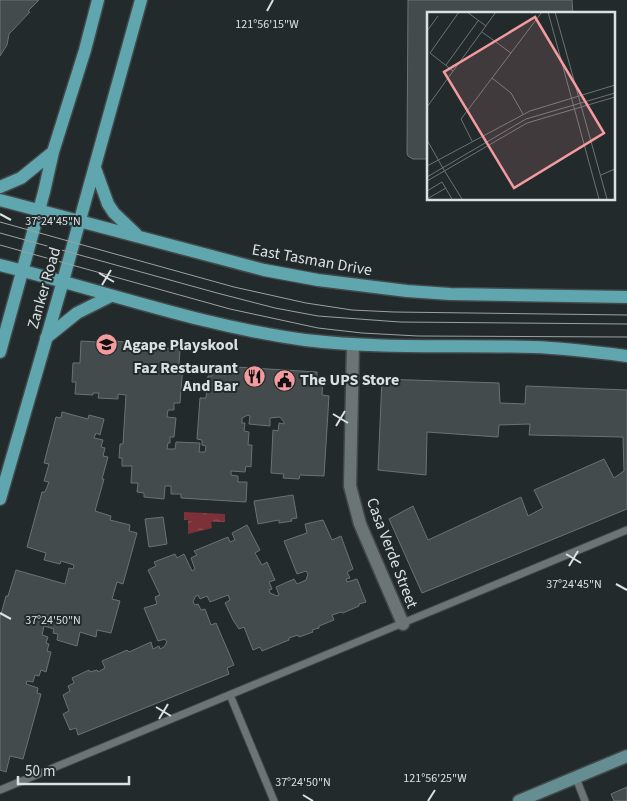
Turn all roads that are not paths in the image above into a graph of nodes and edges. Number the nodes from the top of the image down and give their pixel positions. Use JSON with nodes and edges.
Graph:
{"nodes":[{"id":1,"x":98,"y":0,"type":"edge"},
{"id":2,"x":141,"y":0,"type":"edge"},
{"id":3,"x":53,"y":152,"type":"junction"},
{"id":4,"x":94,"y":168,"type":"junction"},
{"id":5,"x":0,"y":186,"type":"edge"},
{"id":6,"x":0,"y":200,"type":"edge"},
{"id":7,"x":38,"y":210,"type":"junction"},
{"id":8,"x":80,"y":221,"type":"junction"},
{"id":9,"x":138,"y":236,"type":"junction"},
{"id":10,"x":0,"y":264,"type":"edge"},
{"id":11,"x":22,"y":270,"type":"junction"},
{"id":12,"x":63,"y":281,"type":"junction"},
{"id":13,"x":111,"y":296,"type":"junction"},
{"id":14,"x":627,"y":297,"type":"edge"},
{"id":15,"x":0,"y":320,"type":"edge"},
{"id":16,"x":6,"y":332,"type":"junction"},
{"id":17,"x":46,"y":338,"type":"junction"},
{"id":18,"x":353,"y":344,"type":"junction"},
{"id":19,"x":0,"y":352,"type":"edge"},
{"id":20,"x":627,"y":356,"type":"edge"},
{"id":21,"x":0,"y":498,"type":"edge"},
{"id":22,"x":627,"y":530,"type":"edge"},
{"id":23,"x":403,"y":624,"type":"junction"},
{"id":24,"x":230,"y":695,"type":"junction"},
{"id":25,"x":627,"y":756,"type":"edge"},
{"id":26,"x":576,"y":778,"type":"junction"},
{"id":27,"x":0,"y":790,"type":"edge"},
{"id":28,"x":274,"y":801,"type":"edge"},
{"id":29,"x":519,"y":801,"type":"edge"},
{"id":30,"x":585,"y":801,"type":"edge"}],
"edges":[{"from":1,"to":3,"type":"main road","name":"Zanker Road"},
{"from":2,"to":4,"type":"main road","name":"Zanker Road"},
{"from":3,"to":5,"type":"main road"},
{"from":3,"to":7,"type":"main road","name":"Zanker Road"},
{"from":4,"to":8,"type":"main road","name":"Zanker Road"},
{"from":4,"to":9,"type":"main road"},
{"from":6,"to":7,"type":"main road","name":"East Tasman Drive"},
{"from":7,"to":8,"type":"main road","name":"East Tasman Drive"},
{"from":7,"to":11,"type":"main road","name":"Zanker Road"},
{"from":8,"to":9,"type":"main road","name":"East Tasman Drive"},
{"from":8,"to":12,"type":"main road","name":"Zanker Road"},
{"from":9,"to":14,"type":"main road","name":"East Tasman Drive"},
{"from":10,"to":11,"type":"main road"},
{"from":11,"to":12,"type":"main road"},
{"from":11,"to":16,"type":"main road","name":"Zanker Road"},
{"from":12,"to":13,"type":"main road"},
{"from":12,"to":17,"type":"main road","name":"Zanker Road"},
{"from":13,"to":17,"type":"main road"},
{"from":13,"to":18,"type":"main road"},
{"from":15,"to":16,"type":"main road"},
{"from":16,"to":19,"type":"main road","name":"Zanker Road"},
{"from":17,"to":21,"type":"main road","name":"Zanker Road"},
{"from":18,"to":20,"type":"main road"},
{"from":18,"to":23,"type":"street","name":"Casa Verde Street"},
{"from":22,"to":23,"type":"lane"},
{"from":23,"to":24,"type":"lane"},
{"from":24,"to":27,"type":"lane"},
{"from":24,"to":28,"type":"lane"},
{"from":25,"to":26,"type":"main road"},
{"from":26,"to":29,"type":"main road"},
{"from":26,"to":30,"type":"lane"}]}
